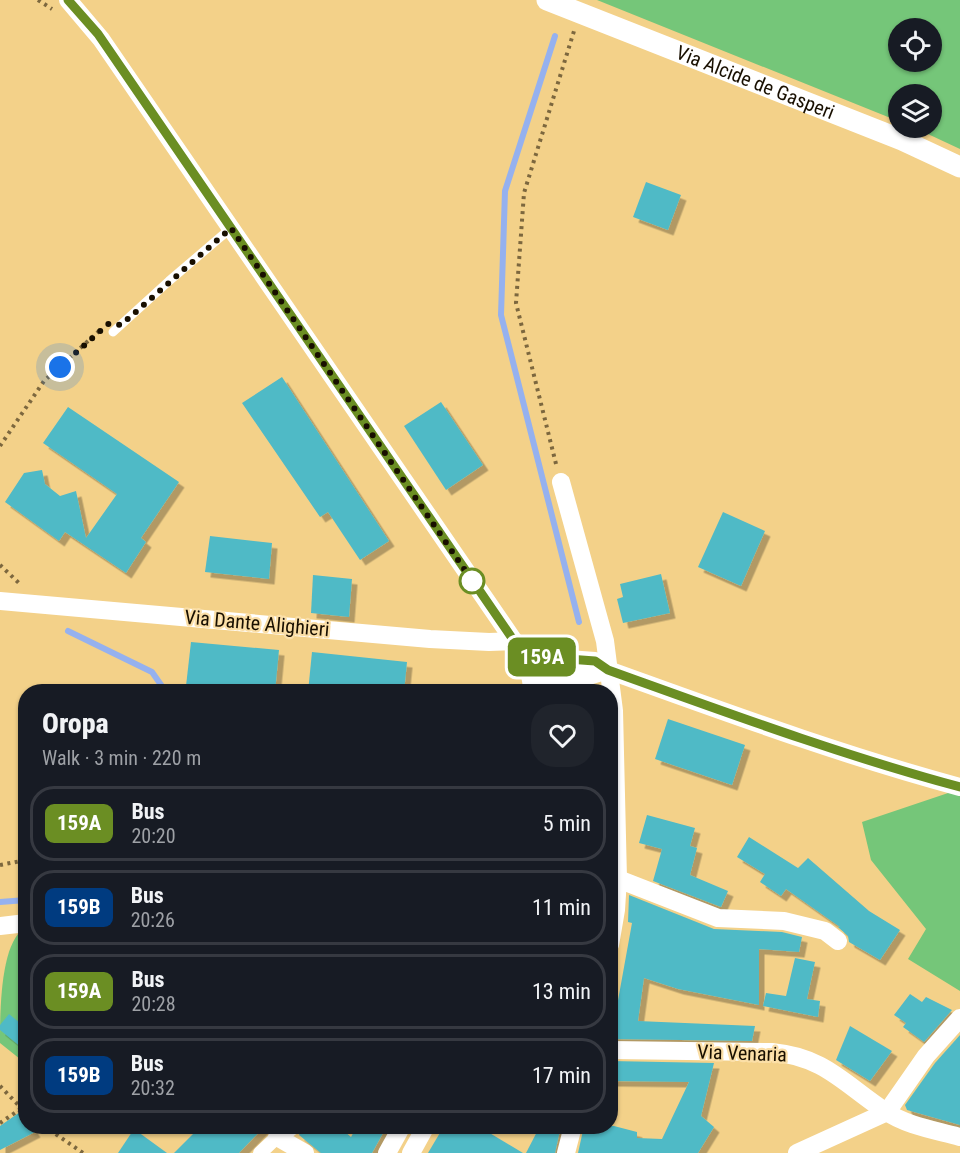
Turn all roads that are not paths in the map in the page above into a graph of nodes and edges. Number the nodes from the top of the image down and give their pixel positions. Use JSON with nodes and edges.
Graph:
{"nodes":[{"id":1,"x":68,"y":0,"type":"edge"},
{"id":2,"x":547,"y":0,"type":"edge"},
{"id":3,"x":960,"y":167,"type":"edge"},
{"id":4,"x":231,"y":228,"type":"junction"},
{"id":5,"x":113,"y":332,"type":"dead end"},
{"id":6,"x":561,"y":482,"type":"road end"},
{"id":7,"x":0,"y":601,"type":"edge"},
{"id":8,"x":514,"y":641,"type":"junction"},
{"id":9,"x":527,"y":656,"type":"junction"},
{"id":10,"x":608,"y":670,"type":"junction"},
{"id":11,"x":532,"y":683,"type":"edge"},
{"id":12,"x":610,"y":684,"type":"edge"},
{"id":13,"x":960,"y":787,"type":"edge"},
{"id":14,"x":618,"y":879,"type":"edge"},
{"id":15,"x":18,"y":924,"type":"edge"},
{"id":16,"x":0,"y":926,"type":"edge"},
{"id":17,"x":838,"y":941,"type":"dead end"},
{"id":18,"x":960,"y":1018,"type":"edge"},
{"id":19,"x":618,"y":1050,"type":"edge"},
{"id":20,"x":887,"y":1112,"type":"junction"},
{"id":21,"x":283,"y":1134,"type":"edge"},
{"id":22,"x":287,"y":1134,"type":"edge"},
{"id":23,"x":398,"y":1134,"type":"edge"},
{"id":24,"x":422,"y":1134,"type":"edge"},
{"id":25,"x":571,"y":1134,"type":"edge"},
{"id":26,"x":960,"y":1137,"type":"edge"},
{"id":27,"x":260,"y":1153,"type":"edge"},
{"id":28,"x":305,"y":1153,"type":"edge"},
{"id":29,"x":387,"y":1153,"type":"edge"},
{"id":30,"x":411,"y":1153,"type":"edge"},
{"id":31,"x":566,"y":1153,"type":"edge"},
{"id":32,"x":797,"y":1153,"type":"edge"}],
"edges":[{"from":1,"to":4,"type":"street"},
{"from":2,"to":3,"type":"street","name":"Via Alcide de Gasperi"},
{"from":4,"to":5,"type":"lane"},
{"from":4,"to":8,"type":"street"},
{"from":6,"to":10,"type":"street"},
{"from":7,"to":8,"type":"street","name":"Via Dante Alighieri"},
{"from":8,"to":9,"type":"street"},
{"from":9,"to":10,"type":"street"},
{"from":9,"to":11,"type":"street"},
{"from":10,"to":11,"type":"street"},
{"from":10,"to":12,"type":"street"},
{"from":10,"to":13,"type":"street"},
{"from":14,"to":17,"type":"street"},
{"from":15,"to":16,"type":"street"},
{"from":18,"to":20,"type":"street"},
{"from":19,"to":20,"type":"street","name":"Via Venaria"},
{"from":20,"to":26,"type":"street","name":"Via Venaria"},
{"from":20,"to":32,"type":"street"},
{"from":21,"to":27,"type":"street"},
{"from":22,"to":28,"type":"street"},
{"from":23,"to":29,"type":"street"},
{"from":24,"to":30,"type":"street"},
{"from":25,"to":31,"type":"street"}]}
